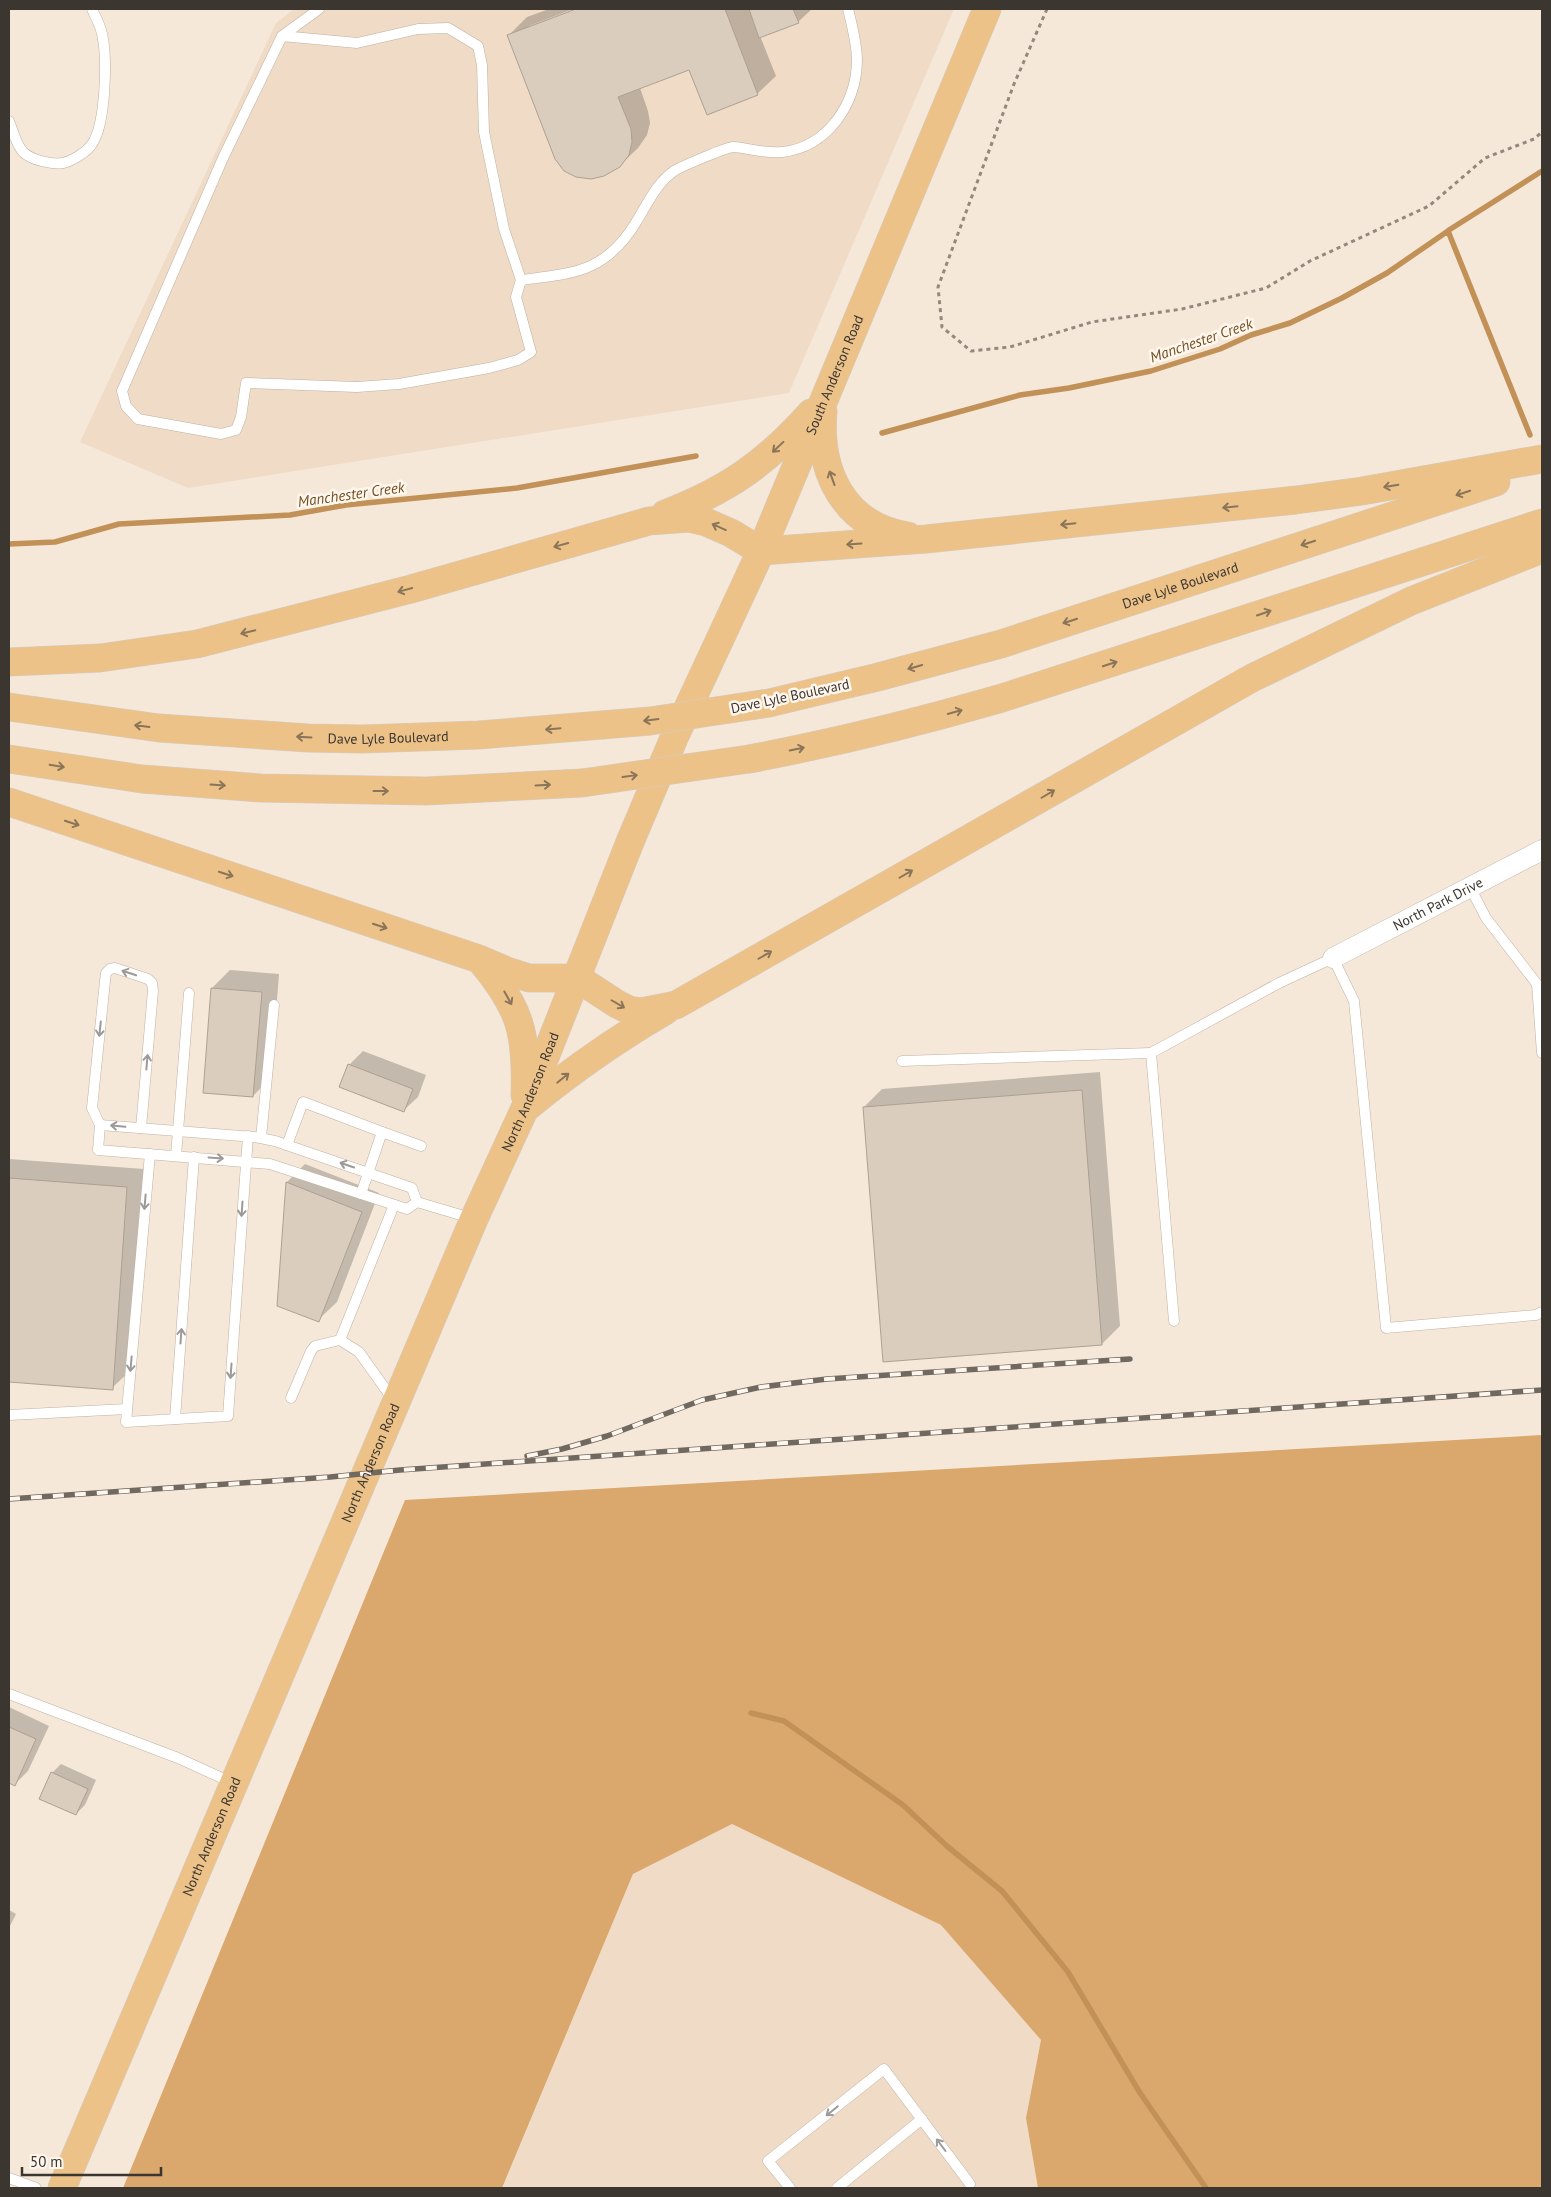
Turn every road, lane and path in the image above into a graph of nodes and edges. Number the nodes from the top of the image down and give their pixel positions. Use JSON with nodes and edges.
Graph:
{"nodes":[{"id":1,"x":92,"y":9,"type":"edge"},
{"id":2,"x":319,"y":9,"type":"edge"},
{"id":3,"x":848,"y":9,"type":"edge"},
{"id":4,"x":987,"y":9,"type":"edge"},
{"id":5,"x":1047,"y":9,"type":"edge"},
{"id":6,"x":282,"y":36,"type":"junction"},
{"id":7,"x":9,"y":121,"type":"edge"},
{"id":8,"x":1542,"y":132,"type":"edge"},
{"id":9,"x":521,"y":280,"type":"junction"},
{"id":10,"x":824,"y":399,"type":"junction"},
{"id":11,"x":1542,"y":459,"type":"edge"},
{"id":12,"x":1542,"y":467,"type":"edge"},
{"id":13,"x":649,"y":521,"type":"junction"},
{"id":14,"x":1542,"y":523,"type":"edge"},
{"id":15,"x":926,"y":539,"type":"junction"},
{"id":16,"x":1542,"y":549,"type":"edge"},
{"id":17,"x":761,"y":551,"type":"junction"},
{"id":18,"x":9,"y":662,"type":"edge"},
{"id":19,"x":9,"y":707,"type":"edge"},
{"id":20,"x":674,"y":738,"type":"joint"},
{"id":21,"x":9,"y":759,"type":"edge"},
{"id":22,"x":9,"y":802,"type":"edge"},
{"id":23,"x":1542,"y":850,"type":"edge"},
{"id":24,"x":1470,"y":886,"type":"junction"},
{"id":25,"x":1332,"y":958,"type":"junction"},
{"id":26,"x":480,"y":959,"type":"junction"},
{"id":27,"x":577,"y":978,"type":"junction"},
{"id":28,"x":189,"y":993,"type":"dead end"},
{"id":29,"x":274,"y":1005,"type":"dead end"},
{"id":30,"x":676,"y":1005,"type":"junction"},
{"id":31,"x":1151,"y":1053,"type":"junction"},
{"id":32,"x":1542,"y":1053,"type":"edge"},
{"id":33,"x":902,"y":1061,"type":"dead end"},
{"id":34,"x":525,"y":1108,"type":"junction"},
{"id":35,"x":100,"y":1125,"type":"junction"},
{"id":36,"x":141,"y":1128,"type":"junction"},
{"id":37,"x":178,"y":1131,"type":"junction"},
{"id":38,"x":382,"y":1132,"type":"junction"},
{"id":39,"x":248,"y":1136,"type":"junction"},
{"id":40,"x":261,"y":1138,"type":"junction"},
{"id":41,"x":287,"y":1145,"type":"junction"},
{"id":42,"x":420,"y":1146,"type":"dead end"},
{"id":43,"x":150,"y":1154,"type":"junction"},
{"id":44,"x":176,"y":1156,"type":"junction"},
{"id":45,"x":194,"y":1157,"type":"junction"},
{"id":46,"x":245,"y":1161,"type":"junction"},
{"id":47,"x":368,"y":1173,"type":"junction"},
{"id":48,"x":361,"y":1194,"type":"junction"},
{"id":49,"x":417,"y":1202,"type":"junction"},
{"id":50,"x":394,"y":1205,"type":"junction"},
{"id":51,"x":474,"y":1219,"type":"junction"},
{"id":52,"x":1542,"y":1312,"type":"edge"},
{"id":53,"x":1174,"y":1321,"type":"dead end"},
{"id":54,"x":340,"y":1340,"type":"junction"},
{"id":55,"x":291,"y":1398,"type":"dead end"},
{"id":56,"x":396,"y":1404,"type":"junction"},
{"id":57,"x":127,"y":1409,"type":"junction"},
{"id":58,"x":9,"y":1415,"type":"edge"},
{"id":59,"x":175,"y":1419,"type":"junction"},
{"id":60,"x":9,"y":1694,"type":"edge"},
{"id":61,"x":234,"y":1784,"type":"junction"},
{"id":62,"x":922,"y":2119,"type":"junction"},
{"id":63,"x":9,"y":2178,"type":"edge"},
{"id":64,"x":969,"y":2187,"type":"edge"},
{"id":65,"x":36,"y":2188,"type":"edge"},
{"id":66,"x":62,"y":2188,"type":"edge"},
{"id":67,"x":790,"y":2188,"type":"edge"},
{"id":68,"x":837,"y":2188,"type":"edge"}],
"edges":[{"from":1,"to":7,"type":"lane"},
{"from":2,"to":6,"type":"lane"},
{"from":3,"to":9,"type":"lane"},
{"from":4,"to":10,"type":"main road","name":"South Anderson Road"},
{"from":5,"to":8,"type":"path"},
{"from":6,"to":9,"type":"lane"},
{"from":6,"to":9,"type":"lane"},
{"from":10,"to":13,"type":"main road","one_way":true},
{"from":15,"to":10,"type":"main road","one_way":true},
{"from":10,"to":17,"type":"main road","name":"South Anderson Road"},
{"from":11,"to":15,"type":"main road","one_way":true},
{"from":12,"to":19,"type":"main road","name":"Dave Lyle Boulevard","one_way":true,"bridge":true},
{"from":17,"to":13,"type":"main road","one_way":true},
{"from":13,"to":18,"type":"main road","one_way":true},
{"from":21,"to":14,"type":"main road","one_way":true,"bridge":true},
{"from":15,"to":17,"type":"main road","one_way":true},
{"from":30,"to":16,"type":"main road","one_way":true},
{"from":17,"to":20,"type":"main road","name":"South Anderson Road"},
{"from":20,"to":27,"type":"main road","name":"North Anderson Road"},
{"from":22,"to":26,"type":"main road","one_way":true},
{"from":23,"to":24,"type":"street","name":"North Park Drive"},
{"from":24,"to":25,"type":"street","name":"North Park Drive"},
{"from":24,"to":32,"type":"lane"},
{"from":25,"to":31,"type":"lane"},
{"from":25,"to":52,"type":"lane"},
{"from":26,"to":27,"type":"main road"},
{"from":26,"to":34,"type":"main road","one_way":true},
{"from":27,"to":30,"type":"main road","one_way":true},
{"from":27,"to":34,"type":"main road","name":"North Anderson Road"},
{"from":28,"to":37,"type":"lane"},
{"from":29,"to":40,"type":"lane"},
{"from":34,"to":30,"type":"main road","one_way":true},
{"from":31,"to":33,"type":"lane"},
{"from":31,"to":53,"type":"lane"},
{"from":34,"to":51,"type":"main road","name":"North Anderson Road"},
{"from":36,"to":35,"type":"lane","one_way":true},
{"from":36,"to":35,"type":"lane","one_way":true},
{"from":35,"to":43,"type":"lane"},
{"from":36,"to":37,"type":"lane"},
{"from":37,"to":39,"type":"lane"},
{"from":37,"to":44,"type":"lane"},
{"from":38,"to":41,"type":"lane"},
{"from":38,"to":42,"type":"lane"},
{"from":38,"to":47,"type":"lane"},
{"from":39,"to":40,"type":"lane"},
{"from":39,"to":46,"type":"lane"},
{"from":40,"to":41,"type":"lane"},
{"from":47,"to":41,"type":"lane","one_way":true},
{"from":43,"to":44,"type":"lane"},
{"from":43,"to":57,"type":"lane","one_way":true},
{"from":44,"to":45,"type":"lane"},
{"from":45,"to":46,"type":"lane","one_way":true},
{"from":59,"to":45,"type":"lane","one_way":true},
{"from":46,"to":48,"type":"lane"},
{"from":46,"to":59,"type":"lane","one_way":true},
{"from":47,"to":48,"type":"lane"},
{"from":47,"to":49,"type":"lane"},
{"from":48,"to":50,"type":"lane"},
{"from":49,"to":50,"type":"lane"},
{"from":49,"to":51,"type":"lane"},
{"from":50,"to":54,"type":"lane"},
{"from":51,"to":56,"type":"main road","name":"North Anderson Road"},
{"from":54,"to":55,"type":"lane"},
{"from":54,"to":56,"type":"lane"},
{"from":56,"to":61,"type":"main road","name":"North Anderson Road"},
{"from":57,"to":58,"type":"lane"},
{"from":57,"to":59,"type":"lane"},
{"from":60,"to":61,"type":"lane"},
{"from":61,"to":66,"type":"main road","name":"North Anderson Road"},
{"from":64,"to":62,"type":"lane","one_way":true},
{"from":62,"to":67,"type":"lane","one_way":true},
{"from":62,"to":68,"type":"lane"},
{"from":63,"to":65,"type":"lane"}]}
